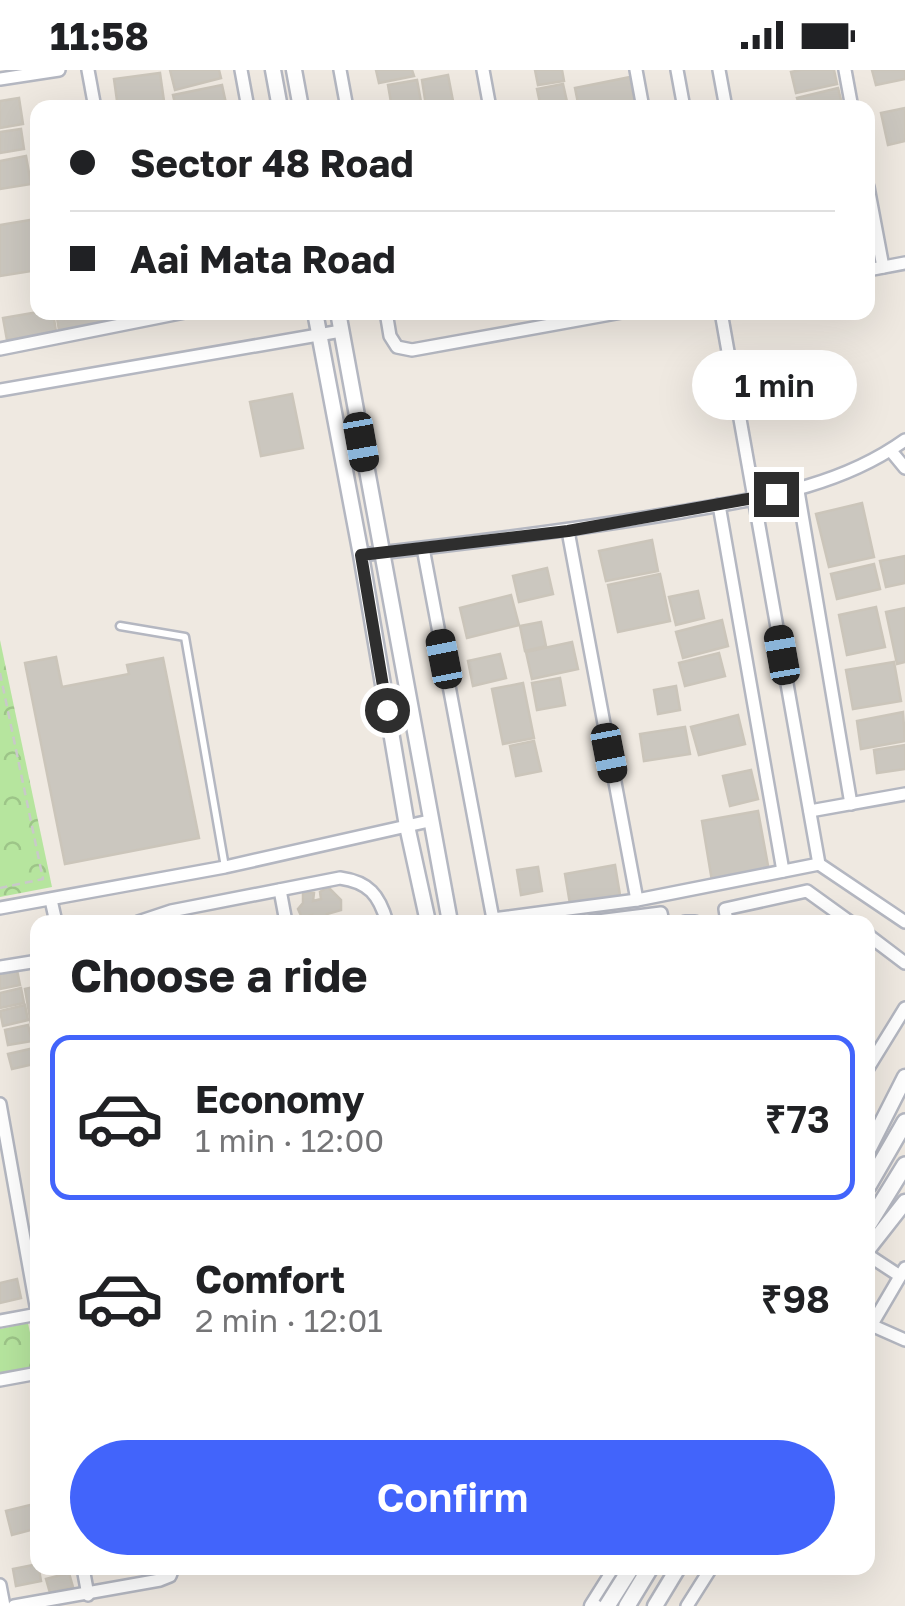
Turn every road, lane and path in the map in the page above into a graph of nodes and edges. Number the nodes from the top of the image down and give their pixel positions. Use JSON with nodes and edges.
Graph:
{"nodes":[{"id":1,"x":59,"y":70,"type":"edge"},
{"id":2,"x":88,"y":70,"type":"edge"},
{"id":3,"x":241,"y":70,"type":"edge"},
{"id":4,"x":273,"y":70,"type":"edge"},
{"id":5,"x":294,"y":70,"type":"edge"},
{"id":6,"x":340,"y":70,"type":"edge"},
{"id":7,"x":483,"y":70,"type":"edge"},
{"id":8,"x":636,"y":70,"type":"edge"},
{"id":9,"x":677,"y":70,"type":"edge"},
{"id":10,"x":719,"y":70,"type":"edge"},
{"id":11,"x":845,"y":70,"type":"edge"},
{"id":12,"x":0,"y":79,"type":"edge"},
{"id":13,"x":94,"y":100,"type":"edge"},
{"id":14,"x":247,"y":100,"type":"edge"},
{"id":15,"x":279,"y":100,"type":"edge"},
{"id":16,"x":300,"y":100,"type":"edge"},
{"id":17,"x":346,"y":100,"type":"edge"},
{"id":18,"x":489,"y":100,"type":"edge"},
{"id":19,"x":642,"y":100,"type":"edge"},
{"id":20,"x":683,"y":100,"type":"edge"},
{"id":21,"x":725,"y":100,"type":"edge"},
{"id":22,"x":851,"y":100,"type":"edge"},
{"id":23,"x":875,"y":224,"type":"edge"},
{"id":24,"x":905,"y":264,"type":"edge"},
{"id":25,"x":883,"y":267,"type":"junction"},
{"id":26,"x":875,"y":269,"type":"edge"},
{"id":27,"x":121,"y":320,"type":"edge"},
{"id":28,"x":317,"y":320,"type":"edge"},
{"id":29,"x":340,"y":320,"type":"edge"},
{"id":30,"x":387,"y":320,"type":"edge"},
{"id":31,"x":530,"y":320,"type":"edge"},
{"id":32,"x":576,"y":320,"type":"edge"},
{"id":33,"x":722,"y":320,"type":"edge"},
{"id":34,"x":531,"y":328,"type":"junction"},
{"id":35,"x":342,"y":331,"type":"junction"},
{"id":36,"x":320,"y":336,"type":"junction"},
{"id":37,"x":0,"y":349,"type":"edge"},
{"id":38,"x":0,"y":390,"type":"edge"},
{"id":39,"x":905,"y":440,"type":"edge"},
{"id":40,"x":890,"y":451,"type":"junction"},
{"id":41,"x":905,"y":468,"type":"edge"},
{"id":42,"x":798,"y":491,"type":"junction"},
{"id":43,"x":755,"y":498,"type":"junction"},
{"id":44,"x":719,"y":505,"type":"junction"},
{"id":45,"x":568,"y":531,"type":"junction"},
{"id":46,"x":423,"y":548,"type":"junction"},
{"id":47,"x":380,"y":553,"type":"junction"},
{"id":48,"x":361,"y":555,"type":"junction"},
{"id":49,"x":120,"y":626,"type":"dead end"},
{"id":50,"x":0,"y":673,"type":"edge"},
{"id":51,"x":905,"y":794,"type":"edge"},
{"id":52,"x":851,"y":804,"type":"junction"},
{"id":53,"x":810,"y":811,"type":"junction"},
{"id":54,"x":429,"y":820,"type":"junction"},
{"id":55,"x":406,"y":826,"type":"junction"},
{"id":56,"x":819,"y":864,"type":"junction"},
{"id":57,"x":224,"y":866,"type":"junction"},
{"id":58,"x":783,"y":871,"type":"junction"},
{"id":59,"x":0,"y":888,"type":"edge"},
{"id":60,"x":280,"y":890,"type":"junction"},
{"id":61,"x":51,"y":900,"type":"junction"},
{"id":62,"x":636,"y":900,"type":"junction"},
{"id":63,"x":0,"y":908,"type":"edge"},
{"id":64,"x":54,"y":915,"type":"edge"},
{"id":65,"x":180,"y":915,"type":"edge"},
{"id":66,"x":285,"y":915,"type":"edge"},
{"id":67,"x":384,"y":915,"type":"edge"},
{"id":68,"x":426,"y":915,"type":"edge"},
{"id":69,"x":449,"y":915,"type":"edge"},
{"id":70,"x":493,"y":915,"type":"edge"},
{"id":71,"x":524,"y":915,"type":"edge"},
{"id":72,"x":726,"y":915,"type":"edge"},
{"id":73,"x":841,"y":915,"type":"edge"},
{"id":74,"x":905,"y":922,"type":"edge"},
{"id":75,"x":875,"y":941,"type":"edge"},
{"id":76,"x":30,"y":962,"type":"edge"},
{"id":77,"x":905,"y":963,"type":"edge"},
{"id":78,"x":0,"y":967,"type":"edge"},
{"id":79,"x":905,"y":1008,"type":"edge"},
{"id":80,"x":875,"y":1057,"type":"edge"},
{"id":81,"x":905,"y":1077,"type":"edge"},
{"id":82,"x":0,"y":1104,"type":"edge"},
{"id":83,"x":905,"y":1122,"type":"edge"},
{"id":84,"x":875,"y":1136,"type":"edge"},
{"id":85,"x":905,"y":1165,"type":"edge"},
{"id":86,"x":875,"y":1174,"type":"edge"},
{"id":87,"x":905,"y":1202,"type":"edge"},
{"id":88,"x":875,"y":1214,"type":"edge"},
{"id":89,"x":875,"y":1243,"type":"edge"},
{"id":90,"x":875,"y":1256,"type":"edge"},
{"id":91,"x":902,"y":1272,"type":"edge"},
{"id":92,"x":30,"y":1275,"type":"edge"},
{"id":93,"x":30,"y":1316,"type":"edge"},
{"id":94,"x":875,"y":1318,"type":"edge"},
{"id":95,"x":0,"y":1321,"type":"edge"},
{"id":96,"x":875,"y":1330,"type":"edge"},
{"id":97,"x":905,"y":1340,"type":"edge"},
{"id":98,"x":30,"y":1374,"type":"edge"},
{"id":99,"x":0,"y":1380,"type":"edge"},
{"id":100,"x":84,"y":1575,"type":"edge"},
{"id":101,"x":170,"y":1575,"type":"edge"},
{"id":102,"x":612,"y":1575,"type":"edge"},
{"id":103,"x":621,"y":1575,"type":"edge"},
{"id":104,"x":627,"y":1575,"type":"edge"},
{"id":105,"x":646,"y":1575,"type":"edge"},
{"id":106,"x":674,"y":1575,"type":"edge"},
{"id":107,"x":707,"y":1575,"type":"edge"},
{"id":108,"x":0,"y":1585,"type":"edge"},
{"id":109,"x":88,"y":1595,"type":"junction"},
{"id":110,"x":659,"y":1605,"type":"edge"},
{"id":111,"x":4,"y":1606,"type":"edge"},
{"id":112,"x":14,"y":1606,"type":"edge"},
{"id":113,"x":592,"y":1606,"type":"edge"},
{"id":114,"x":607,"y":1606,"type":"edge"},
{"id":115,"x":627,"y":1606,"type":"edge"},
{"id":116,"x":687,"y":1606,"type":"edge"}],
"edges":[{"from":1,"to":12,"type":"street"},
{"from":2,"to":13,"type":"street"},
{"from":3,"to":14,"type":"street"},
{"from":4,"to":15,"type":"street"},
{"from":5,"to":16,"type":"street"},
{"from":6,"to":17,"type":"street"},
{"from":7,"to":18,"type":"street"},
{"from":8,"to":19,"type":"street"},
{"from":9,"to":20,"type":"street"},
{"from":10,"to":21,"type":"street"},
{"from":11,"to":22,"type":"street"},
{"from":23,"to":25,"type":"street"},
{"from":24,"to":25,"type":"street"},
{"from":25,"to":26,"type":"street"},
{"from":27,"to":37,"type":"street"},
{"from":28,"to":36,"type":"street"},
{"from":29,"to":35,"type":"street"},
{"from":30,"to":34,"type":"street"},
{"from":31,"to":34,"type":"street"},
{"from":32,"to":34,"type":"street"},
{"from":33,"to":43,"type":"street"},
{"from":35,"to":36,"type":"street"},
{"from":35,"to":47,"type":"street"},
{"from":36,"to":38,"type":"street"},
{"from":36,"to":48,"type":"street"},
{"from":39,"to":40,"type":"street"},
{"from":40,"to":41,"type":"street"},
{"from":40,"to":42,"type":"street"},
{"from":42,"to":43,"type":"street"},
{"from":42,"to":52,"type":"street"},
{"from":43,"to":44,"type":"street"},
{"from":43,"to":53,"type":"street"},
{"from":44,"to":45,"type":"street"},
{"from":44,"to":58,"type":"street"},
{"from":45,"to":46,"type":"street"},
{"from":45,"to":62,"type":"street"},
{"from":46,"to":47,"type":"street"},
{"from":46,"to":70,"type":"street"},
{"from":47,"to":48,"type":"street"},
{"from":47,"to":54,"type":"street"},
{"from":48,"to":55,"type":"street"},
{"from":49,"to":57,"type":"lane"},
{"from":50,"to":59,"type":"path"},
{"from":51,"to":52,"type":"street"},
{"from":52,"to":53,"type":"street"},
{"from":53,"to":56,"type":"street"},
{"from":54,"to":55,"type":"street"},
{"from":54,"to":69,"type":"street"},
{"from":55,"to":57,"type":"street"},
{"from":55,"to":68,"type":"street"},
{"from":56,"to":58,"type":"street"},
{"from":56,"to":74,"type":"street"},
{"from":57,"to":61,"type":"street"},
{"from":58,"to":62,"type":"street"},
{"from":60,"to":65,"type":"street"},
{"from":60,"to":66,"type":"street"},
{"from":60,"to":67,"type":"street"},
{"from":61,"to":63,"type":"street"},
{"from":61,"to":64,"type":"street"},
{"from":62,"to":71,"type":"street"},
{"from":72,"to":73,"type":"street"},
{"from":75,"to":77,"type":"street"},
{"from":76,"to":78,"type":"street"},
{"from":79,"to":80,"type":"street"},
{"from":81,"to":84,"type":"street"},
{"from":82,"to":92,"type":"street"},
{"from":83,"to":86,"type":"main road"},
{"from":85,"to":88,"type":"main road"},
{"from":87,"to":89,"type":"street"},
{"from":90,"to":91,"type":"street"},
{"from":91,"to":94,"type":"street"},
{"from":93,"to":95,"type":"street"},
{"from":96,"to":97,"type":"street"},
{"from":98,"to":99,"type":"street"},
{"from":100,"to":109,"type":"street"},
{"from":101,"to":109,"type":"street"},
{"from":102,"to":113,"type":"street"},
{"from":103,"to":110,"type":"street"},
{"from":104,"to":114,"type":"main road","bridge":true},
{"from":105,"to":115,"type":"main road","bridge":true},
{"from":106,"to":110,"type":"street"},
{"from":107,"to":116,"type":"street"},
{"from":108,"to":111,"type":"street"},
{"from":109,"to":112,"type":"street"}]}
